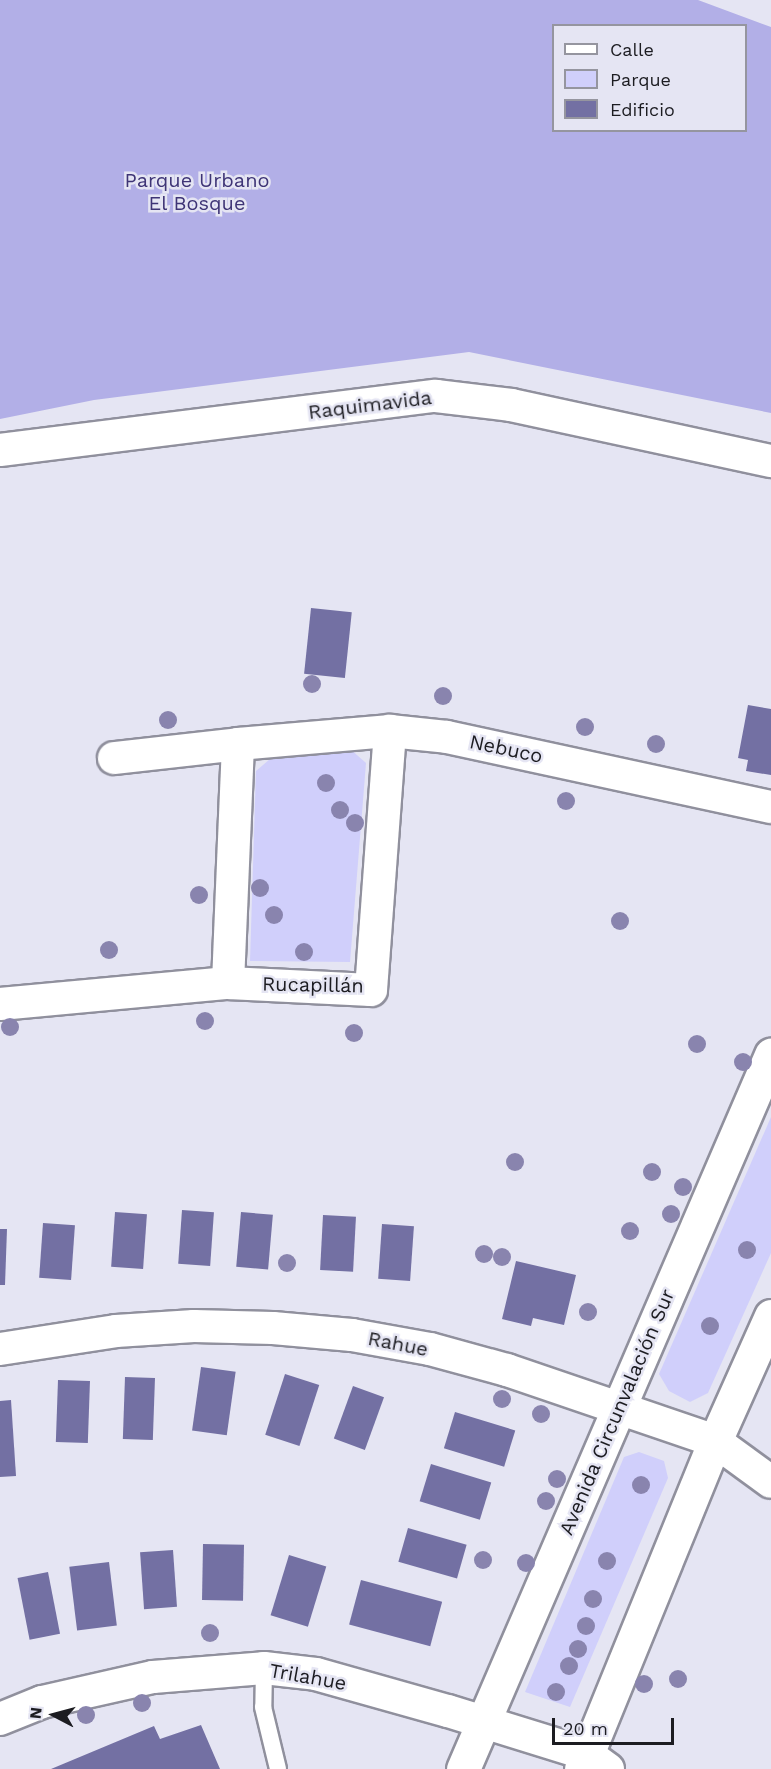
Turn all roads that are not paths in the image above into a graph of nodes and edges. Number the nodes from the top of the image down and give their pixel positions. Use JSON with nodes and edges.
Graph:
{"nodes":[{"id":1,"x":0,"y":450,"type":"edge"},
{"id":2,"x":771,"y":461,"type":"edge"},
{"id":3,"x":390,"y":731,"type":"junction"},
{"id":4,"x":238,"y":744,"type":"junction"},
{"id":5,"x":114,"y":758,"type":"dead end"},
{"id":6,"x":771,"y":807,"type":"edge"},
{"id":7,"x":228,"y":983,"type":"junction"},
{"id":8,"x":0,"y":1004,"type":"edge"},
{"id":9,"x":771,"y":1055,"type":"edge"},
{"id":10,"x":771,"y":1316,"type":"edge"},
{"id":11,"x":0,"y":1349,"type":"edge"},
{"id":12,"x":619,"y":1408,"type":"junction"},
{"id":13,"x":715,"y":1441,"type":"junction"},
{"id":14,"x":771,"y":1482,"type":"edge"},
{"id":15,"x":264,"y":1668,"type":"junction"},
{"id":16,"x":0,"y":1719,"type":"edge"},
{"id":17,"x":484,"y":1722,"type":"junction"},
{"id":18,"x":592,"y":1764,"type":"edge"},
{"id":19,"x":278,"y":1769,"type":"edge"},
{"id":20,"x":464,"y":1769,"type":"edge"}],
"edges":[{"from":1,"to":2,"type":"street","name":"Raquimavida"},
{"from":3,"to":4,"type":"street","name":"Nebuco"},
{"from":3,"to":6,"type":"street","name":"Nebuco"},
{"from":3,"to":7,"type":"street","name":"Rucapillán"},
{"from":4,"to":5,"type":"street","name":"Nebuco"},
{"from":4,"to":7,"type":"street"},
{"from":7,"to":8,"type":"street","name":"Rucapillán"},
{"from":9,"to":12,"type":"main road","name":"Avenida Circunvalación Sur"},
{"from":10,"to":13,"type":"main road"},
{"from":11,"to":12,"type":"street","name":"Rahue"},
{"from":12,"to":13,"type":"street","name":"Rahue"},
{"from":12,"to":17,"type":"main road","name":"Avenida Circunvalación Sur"},
{"from":13,"to":14,"type":"street","name":"Rahue"},
{"from":13,"to":18,"type":"main road"},
{"from":15,"to":16,"type":"street","name":"Trilahue"},
{"from":15,"to":17,"type":"street","name":"Trilahue"},
{"from":15,"to":19,"type":"lane"},
{"from":17,"to":18,"type":"street","name":"Trilahue"},
{"from":17,"to":20,"type":"main road","name":"Avenida Circunvalación Sur"}]}
